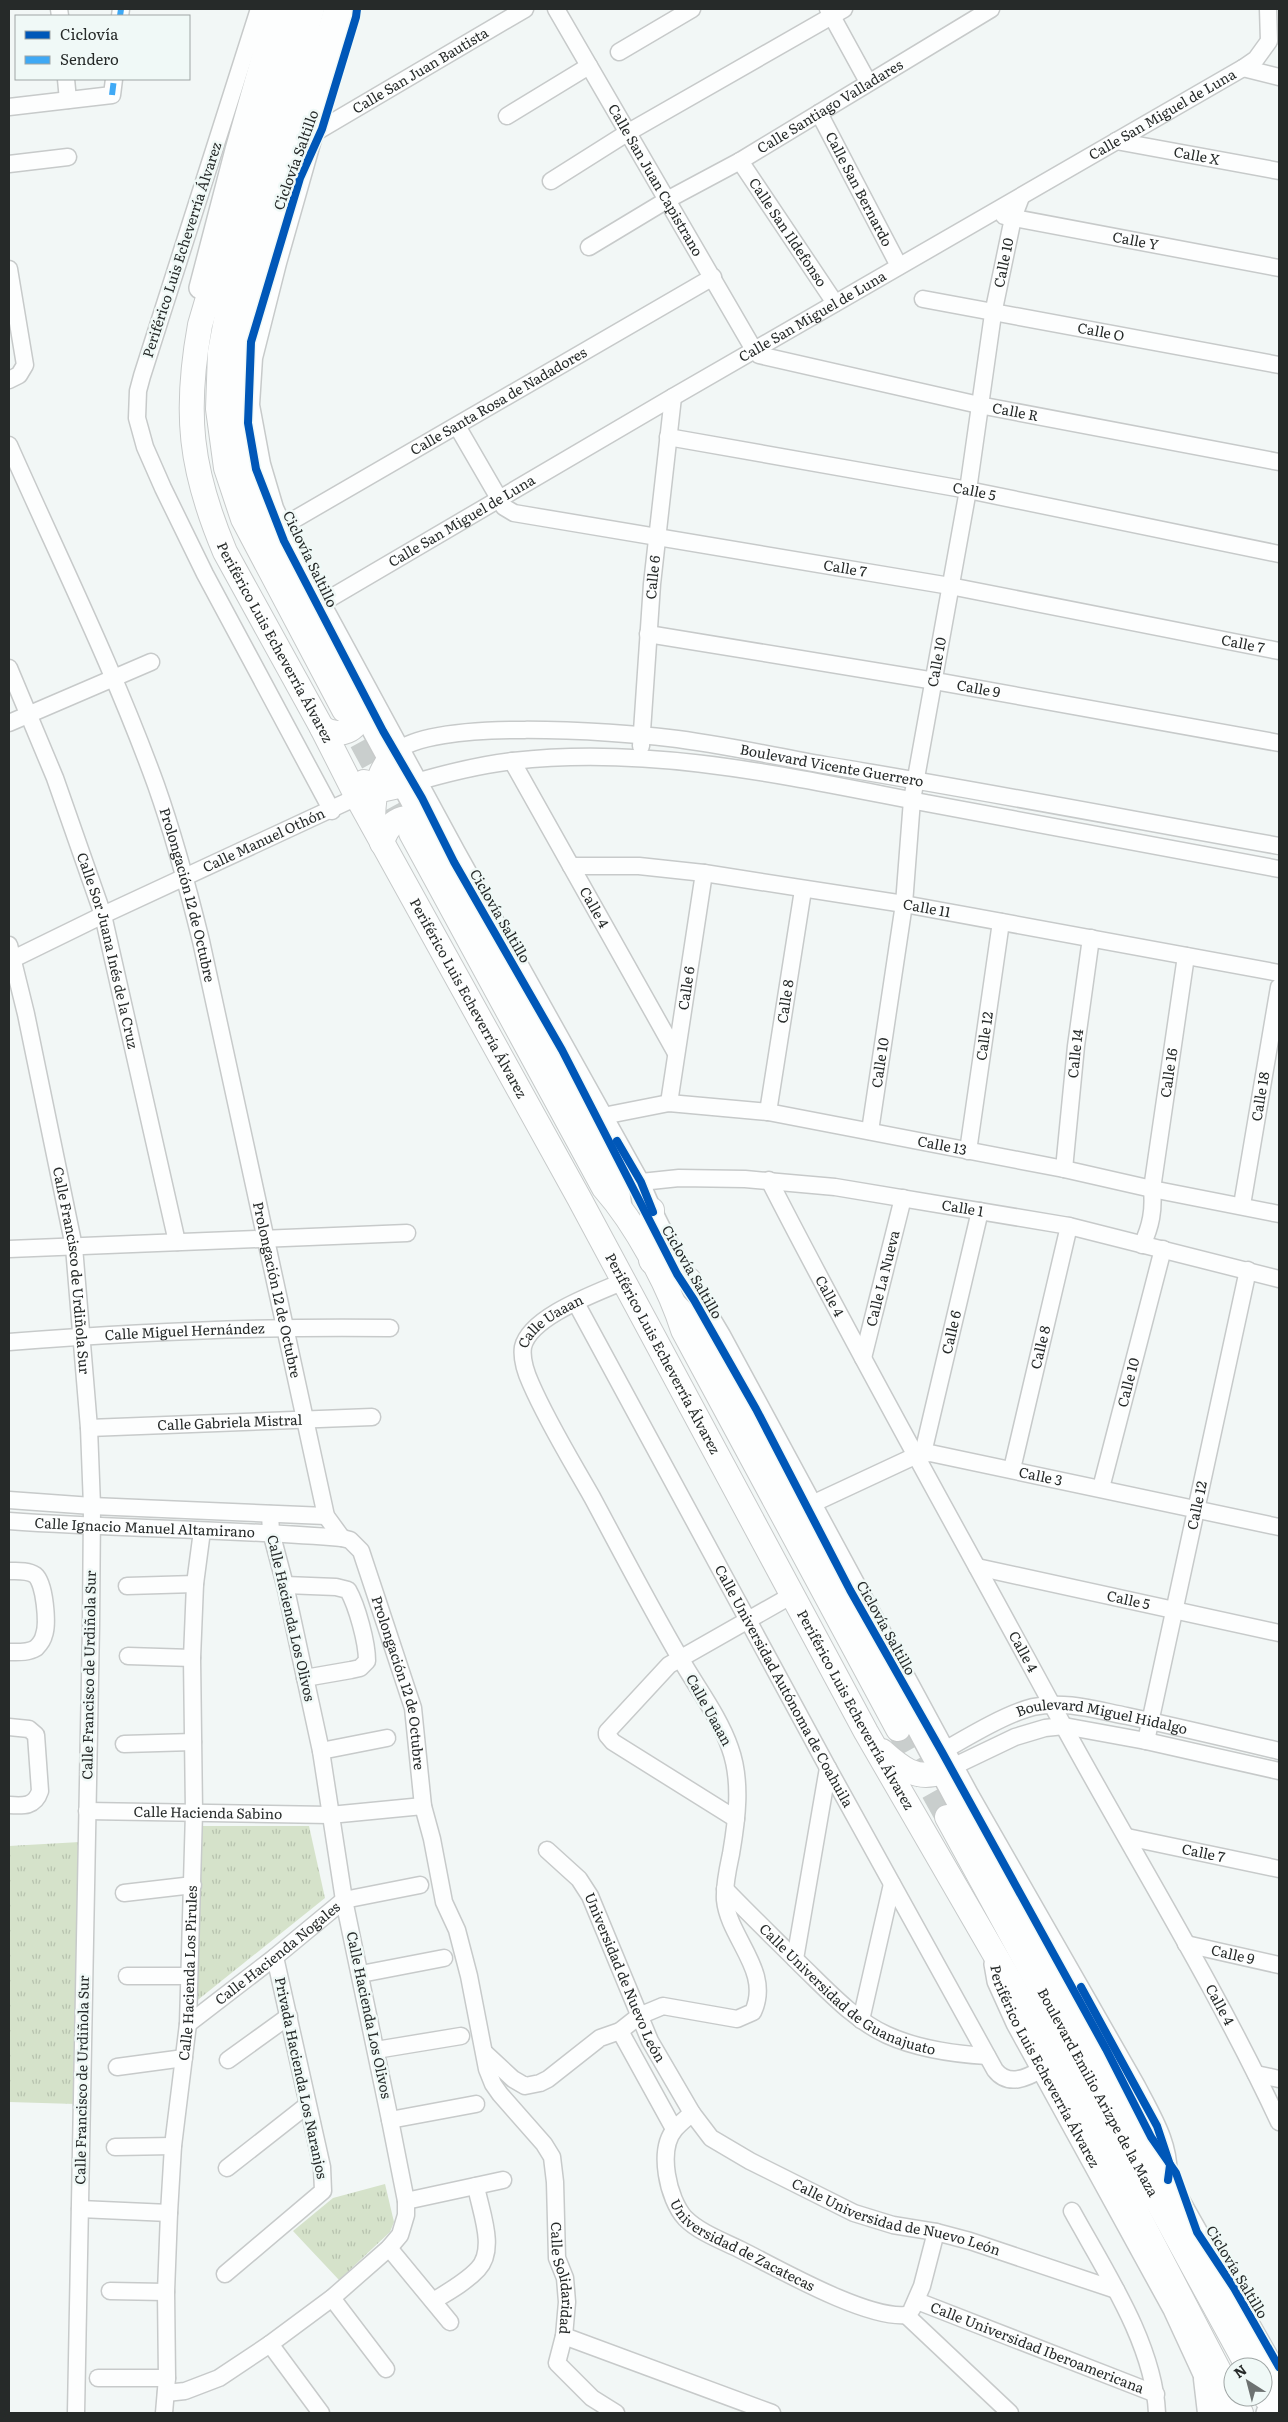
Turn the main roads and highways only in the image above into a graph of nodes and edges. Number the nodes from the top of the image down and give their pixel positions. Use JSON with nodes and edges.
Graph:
{"nodes":[{"id":1,"x":276,"y":9,"type":"edge"},
{"id":2,"x":293,"y":9,"type":"edge"},
{"id":3,"x":312,"y":9,"type":"edge"},
{"id":4,"x":335,"y":9,"type":"edge"},
{"id":5,"x":278,"y":169,"type":"junction"},
{"id":6,"x":200,"y":324,"type":"junction"},
{"id":7,"x":353,"y":711,"type":"junction"},
{"id":8,"x":322,"y":728,"type":"junction"},
{"id":9,"x":395,"y":753,"type":"junction"},
{"id":10,"x":411,"y":783,"type":"junction"},
{"id":11,"x":367,"y":792,"type":"junction"},
{"id":12,"x":416,"y":827,"type":"junction"},
{"id":13,"x":378,"y":834,"type":"junction"},
{"id":14,"x":652,"y":1210,"type":"road end"},
{"id":15,"x":651,"y":1261,"type":"junction"},
{"id":16,"x":689,"y":1280,"type":"road end"},
{"id":17,"x":906,"y":1726,"type":"junction"},
{"id":18,"x":870,"y":1738,"type":"junction"},
{"id":19,"x":944,"y":1761,"type":"junction"},
{"id":20,"x":918,"y":1775,"type":"junction"},
{"id":21,"x":955,"y":1813,"type":"junction"},
{"id":22,"x":912,"y":1815,"type":"junction"},
{"id":23,"x":926,"y":1837,"type":"junction"},
{"id":24,"x":992,"y":1951,"type":"junction"},
{"id":25,"x":1226,"y":2357,"type":"edge"},
{"id":26,"x":1235,"y":2357,"type":"edge"},
{"id":27,"x":1243,"y":2357,"type":"edge"},
{"id":28,"x":1223,"y":2380,"type":"edge"}],
"edges":[{"from":1,"to":6,"type":"main road","name":"Periférico Luis Echeverría Álvarez"},
{"from":2,"to":6,"type":"highway","name":"Periférico Luis Echeverría Álvarez"},
{"from":3,"to":5,"type":"highway","name":"Periférico Luis Echeverría Álvarez"},
{"from":4,"to":5,"type":"main road","name":"Periférico Luis Echeverría Álvarez"},
{"from":5,"to":7,"type":"highway","name":"Periférico Luis Echeverría Álvarez"},
{"from":6,"to":8,"type":"highway","name":"Periférico Luis Echeverría Álvarez"},
{"from":7,"to":8,"type":"highway"},
{"from":7,"to":9,"type":"main road","name":"Periférico Luis Echeverría Álvarez"},
{"from":8,"to":11,"type":"highway","name":"Periférico Luis Echeverría Álvarez"},
{"from":9,"to":10,"type":"main road","name":"Periférico Luis Echeverría Álvarez"},
{"from":9,"to":11,"type":"highway"},
{"from":10,"to":11,"type":"highway"},
{"from":10,"to":12,"type":"main road","name":"Periférico Luis Echeverría Álvarez"},
{"from":11,"to":13,"type":"highway","name":"Periférico Luis Echeverría Álvarez"},
{"from":12,"to":13,"type":"highway"},
{"from":12,"to":15,"type":"highway","name":"Periférico Luis Echeverría Álvarez"},
{"from":13,"to":18,"type":"highway","name":"Periférico Luis Echeverría Álvarez"},
{"from":14,"to":15,"type":"highway"},
{"from":15,"to":16,"type":"highway"},
{"from":15,"to":17,"type":"highway","name":"Periférico Luis Echeverría Álvarez"},
{"from":17,"to":18,"type":"highway"},
{"from":17,"to":19,"type":"main road","name":"Periférico Luis Echeverría Álvarez"},
{"from":18,"to":20,"type":"highway"},
{"from":18,"to":22,"type":"highway","name":"Periférico Luis Echeverría Álvarez"},
{"from":19,"to":20,"type":"highway"},
{"from":19,"to":21,"type":"main road","name":"Periférico Luis Echeverría Álvarez"},
{"from":20,"to":22,"type":"highway"},
{"from":21,"to":23,"type":"highway"},
{"from":21,"to":26,"type":"main road","name":"Periférico Luis Echeverría Álvarez"},
{"from":21,"to":27,"type":"highway","name":"Boulevard Emilio Arizpe de la Maza"},
{"from":22,"to":23,"type":"highway","name":"Periférico Luis Echeverría Álvarez"},
{"from":23,"to":24,"type":"highway","name":"Periférico Luis Echeverría Álvarez"},
{"from":24,"to":25,"type":"highway","name":"Boulevard Emilio Arizpe de la Maza"},
{"from":24,"to":28,"type":"main road","name":"Periférico Luis Echeverría Álvarez"}]}
